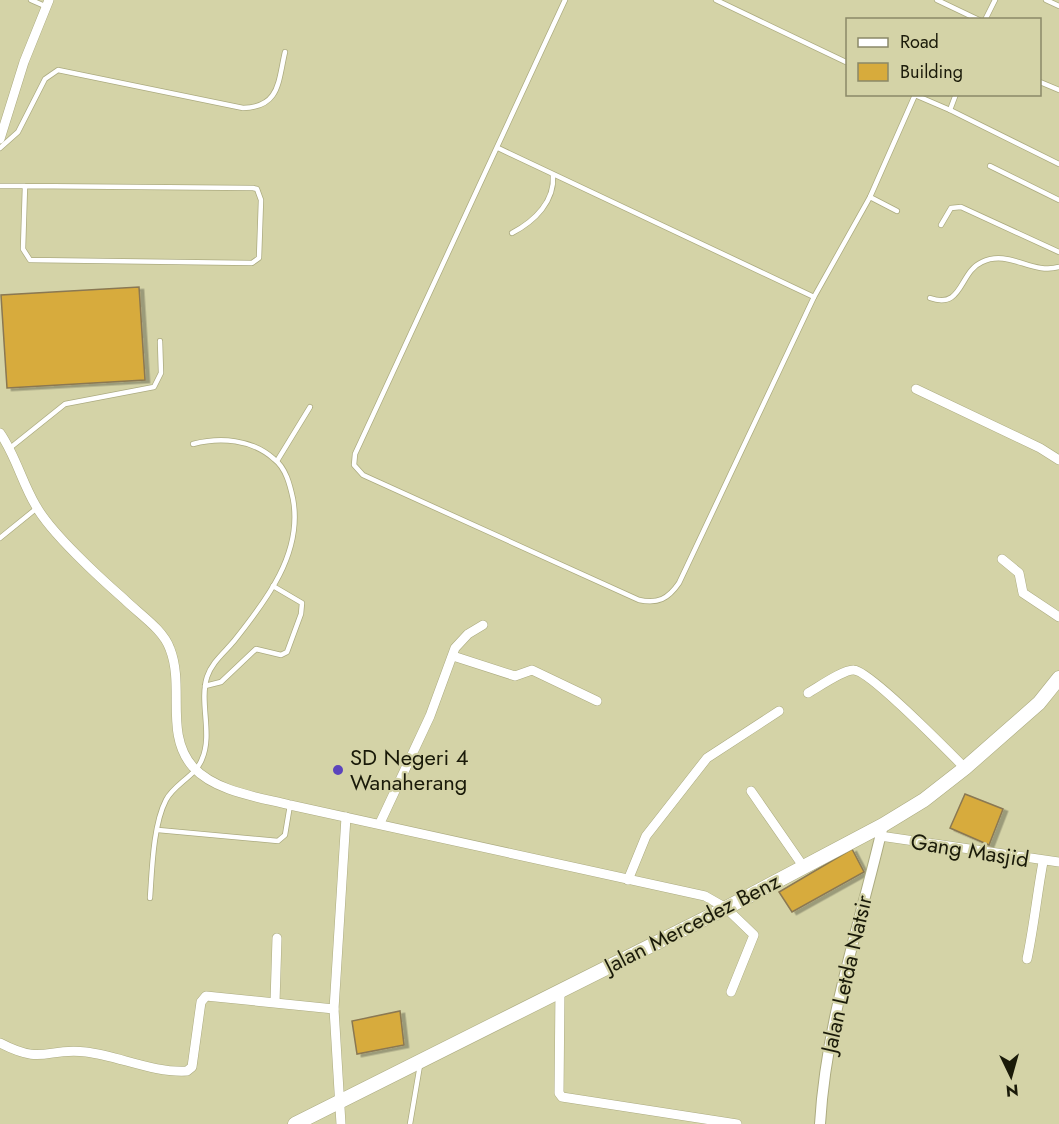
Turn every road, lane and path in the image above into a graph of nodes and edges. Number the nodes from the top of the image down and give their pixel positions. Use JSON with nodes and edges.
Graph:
{"nodes":[{"id":1,"x":31,"y":0,"type":"edge"},
{"id":2,"x":565,"y":0,"type":"edge"},
{"id":3,"x":716,"y":0,"type":"edge"},
{"id":4,"x":937,"y":0,"type":"edge"},
{"id":5,"x":994,"y":0,"type":"edge"},
{"id":6,"x":1046,"y":0,"type":"edge"},
{"id":7,"x":48,"y":3,"type":"edge"},
{"id":8,"x":1059,"y":6,"type":"edge"},
{"id":9,"x":975,"y":18,"type":"edge"},
{"id":10,"x":987,"y":18,"type":"edge"},
{"id":11,"x":285,"y":52,"type":"dead end"},
{"id":12,"x":846,"y":62,"type":"edge"},
{"id":13,"x":1041,"y":82,"type":"edge"},
{"id":14,"x":1059,"y":90,"type":"edge"},
{"id":15,"x":915,"y":96,"type":"edge"},
{"id":16,"x":917,"y":96,"type":"edge"},
{"id":17,"x":955,"y":96,"type":"edge"},
{"id":18,"x":950,"y":110,"type":"junction"},
{"id":19,"x":0,"y":139,"type":"edge"},
{"id":20,"x":0,"y":148,"type":"edge"},
{"id":21,"x":498,"y":148,"type":"junction"},
{"id":22,"x":1059,"y":165,"type":"edge"},
{"id":23,"x":990,"y":166,"type":"dead end"},
{"id":24,"x":553,"y":175,"type":"junction"},
{"id":25,"x":0,"y":186,"type":"edge"},
{"id":26,"x":25,"y":186,"type":"junction"},
{"id":27,"x":870,"y":196,"type":"junction"},
{"id":28,"x":1059,"y":200,"type":"edge"},
{"id":29,"x":897,"y":211,"type":"dead end"},
{"id":30,"x":941,"y":225,"type":"dead end"},
{"id":31,"x":512,"y":233,"type":"dead end"},
{"id":32,"x":1059,"y":252,"type":"edge"},
{"id":33,"x":1059,"y":267,"type":"edge"},
{"id":34,"x":814,"y":297,"type":"junction"},
{"id":35,"x":930,"y":298,"type":"dead end"},
{"id":36,"x":160,"y":342,"type":"dead end"},
{"id":37,"x":916,"y":389,"type":"dead end"},
{"id":38,"x":310,"y":407,"type":"dead end"},
{"id":39,"x":0,"y":433,"type":"edge"},
{"id":40,"x":193,"y":444,"type":"dead end"},
{"id":41,"x":10,"y":448,"type":"junction"},
{"id":42,"x":1059,"y":460,"type":"edge"},
{"id":43,"x":278,"y":461,"type":"junction"},
{"id":44,"x":37,"y":508,"type":"junction"},
{"id":45,"x":0,"y":538,"type":"edge"},
{"id":46,"x":1002,"y":559,"type":"dead end"},
{"id":47,"x":273,"y":586,"type":"junction"},
{"id":48,"x":1059,"y":617,"type":"edge"},
{"id":49,"x":483,"y":625,"type":"dead end"},
{"id":50,"x":453,"y":656,"type":"junction"},
{"id":51,"x":1057,"y":684,"type":"edge"},
{"id":52,"x":205,"y":686,"type":"junction"},
{"id":53,"x":808,"y":693,"type":"dead end"},
{"id":54,"x":597,"y":701,"type":"dead end"},
{"id":55,"x":779,"y":711,"type":"dead end"},
{"id":56,"x":965,"y":768,"type":"junction"},
{"id":57,"x":195,"y":769,"type":"junction"},
{"id":58,"x":751,"y":791,"type":"dead end"},
{"id":59,"x":290,"y":805,"type":"junction"},
{"id":60,"x":346,"y":817,"type":"junction"},
{"id":61,"x":380,"y":823,"type":"junction"},
{"id":62,"x":158,"y":830,"type":"junction"},
{"id":63,"x":881,"y":831,"type":"junction"},
{"id":64,"x":1043,"y":862,"type":"junction"},
{"id":65,"x":1059,"y":862,"type":"edge"},
{"id":66,"x":803,"y":866,"type":"junction"},
{"id":67,"x":628,"y":880,"type":"junction"},
{"id":68,"x":150,"y":898,"type":"dead end"},
{"id":69,"x":726,"y":908,"type":"junction"},
{"id":70,"x":277,"y":938,"type":"dead end"},
{"id":71,"x":1027,"y":959,"type":"dead end"},
{"id":72,"x":560,"y":990,"type":"junction"},
{"id":73,"x":731,"y":992,"type":"dead end"},
{"id":74,"x":275,"y":1002,"type":"junction"},
{"id":75,"x":334,"y":1009,"type":"junction"},
{"id":76,"x":0,"y":1042,"type":"edge"},
{"id":77,"x":421,"y":1060,"type":"junction"},
{"id":78,"x":341,"y":1100,"type":"junction"},
{"id":79,"x":295,"y":1124,"type":"edge"},
{"id":80,"x":341,"y":1124,"type":"edge"},
{"id":81,"x":410,"y":1124,"type":"edge"},
{"id":82,"x":737,"y":1124,"type":"edge"},
{"id":83,"x":819,"y":1124,"type":"edge"}],
"edges":[{"from":1,"to":7,"type":"lane"},
{"from":2,"to":21,"type":"lane"},
{"from":3,"to":12,"type":"lane"},
{"from":4,"to":9,"type":"lane"},
{"from":5,"to":10,"type":"lane"},
{"from":6,"to":8,"type":"lane"},
{"from":7,"to":19,"type":"street"},
{"from":11,"to":20,"type":"lane"},
{"from":13,"to":14,"type":"lane"},
{"from":15,"to":27,"type":"lane"},
{"from":16,"to":18,"type":"lane"},
{"from":17,"to":18,"type":"lane"},
{"from":18,"to":22,"type":"lane"},
{"from":21,"to":24,"type":"lane"},
{"from":21,"to":34,"type":"lane"},
{"from":23,"to":28,"type":"lane"},
{"from":24,"to":31,"type":"lane"},
{"from":24,"to":34,"type":"lane"},
{"from":25,"to":26,"type":"lane"},
{"from":26,"to":26,"type":"lane"},
{"from":27,"to":29,"type":"lane"},
{"from":27,"to":34,"type":"lane"},
{"from":30,"to":32,"type":"lane"},
{"from":33,"to":35,"type":"lane"},
{"from":36,"to":41,"type":"lane"},
{"from":37,"to":42,"type":"street"},
{"from":38,"to":43,"type":"lane"},
{"from":39,"to":41,"type":"street"},
{"from":40,"to":43,"type":"lane"},
{"from":41,"to":44,"type":"street"},
{"from":43,"to":47,"type":"lane"},
{"from":44,"to":45,"type":"lane"},
{"from":44,"to":57,"type":"street"},
{"from":46,"to":48,"type":"street"},
{"from":47,"to":52,"type":"lane"},
{"from":47,"to":52,"type":"lane"},
{"from":49,"to":50,"type":"street"},
{"from":50,"to":54,"type":"street"},
{"from":50,"to":61,"type":"street"},
{"from":51,"to":56,"type":"main road","name":"Jalan Mercedez Benz"},
{"from":52,"to":57,"type":"lane"},
{"from":53,"to":56,"type":"street"},
{"from":55,"to":67,"type":"street"},
{"from":56,"to":63,"type":"main road","name":"Jalan Mercedez Benz"},
{"from":57,"to":59,"type":"street"},
{"from":57,"to":62,"type":"lane"},
{"from":58,"to":66,"type":"street"},
{"from":59,"to":60,"type":"street"},
{"from":59,"to":62,"type":"lane"},
{"from":60,"to":61,"type":"street"},
{"from":60,"to":75,"type":"street"},
{"from":61,"to":67,"type":"street"},
{"from":62,"to":68,"type":"lane"},
{"from":63,"to":64,"type":"street","name":"Gang Masjid"},
{"from":63,"to":66,"type":"main road","name":"Jalan Mercedez Benz"},
{"from":63,"to":83,"type":"street","name":"Jalan Letda Natsir"},
{"from":64,"to":65,"type":"street","name":"Gang Masjid"},
{"from":64,"to":71,"type":"street"},
{"from":66,"to":69,"type":"main road","name":"Jalan Mercedez Benz"},
{"from":67,"to":69,"type":"street"},
{"from":69,"to":72,"type":"main road","name":"Jalan Mercedez Benz"},
{"from":69,"to":73,"type":"street"},
{"from":70,"to":74,"type":"street"},
{"from":72,"to":77,"type":"main road","name":"Jalan Mercedez Benz"},
{"from":72,"to":82,"type":"street"},
{"from":74,"to":75,"type":"street"},
{"from":74,"to":76,"type":"street"},
{"from":75,"to":78,"type":"street"},
{"from":77,"to":78,"type":"main road","name":"Jalan Mercedez Benz"},
{"from":77,"to":81,"type":"lane"},
{"from":78,"to":79,"type":"main road","name":"Jalan Mercedez Benz"},
{"from":78,"to":80,"type":"street"}]}
